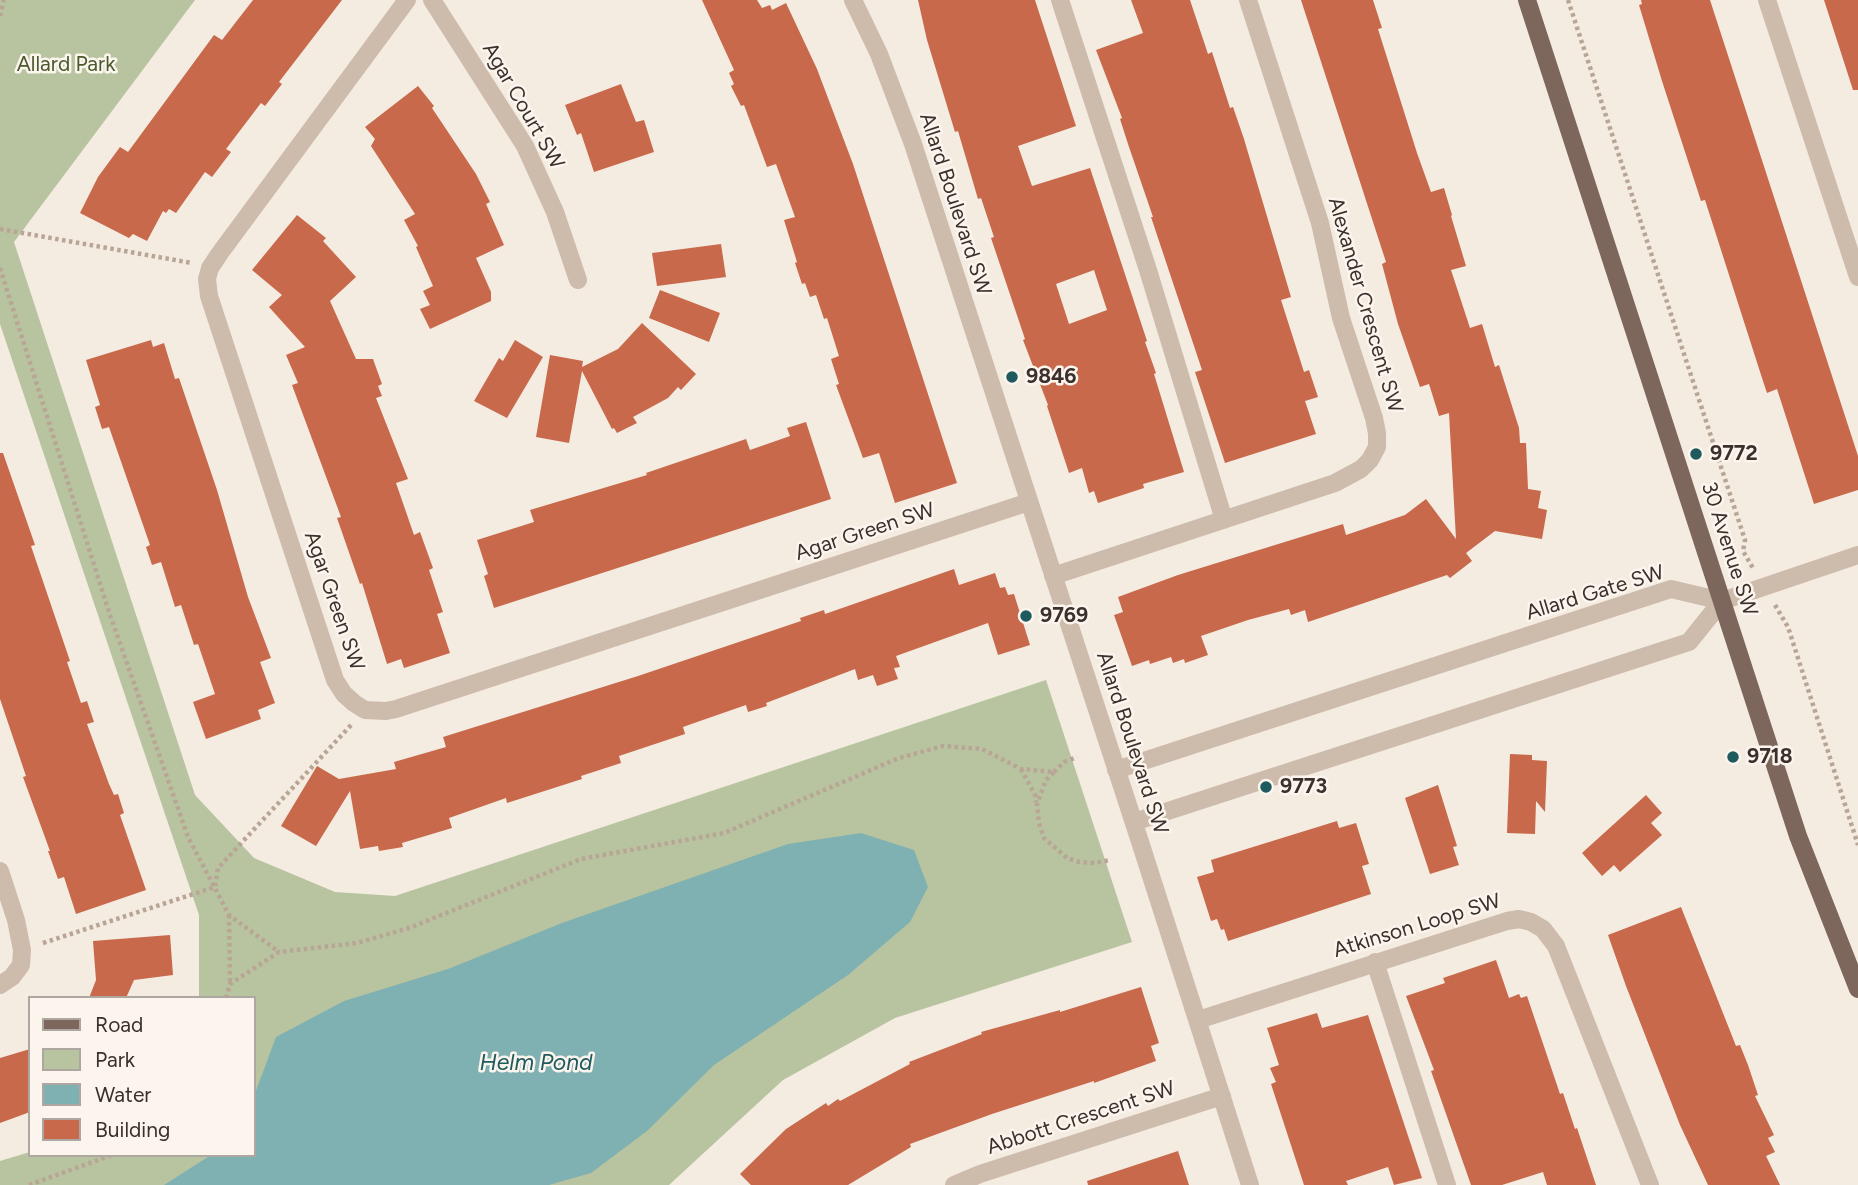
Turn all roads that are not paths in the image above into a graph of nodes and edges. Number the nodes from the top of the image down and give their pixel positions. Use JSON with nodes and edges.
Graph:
{"nodes":[{"id":1,"x":408,"y":0,"type":"edge"},
{"id":2,"x":432,"y":0,"type":"edge"},
{"id":3,"x":853,"y":0,"type":"edge"},
{"id":4,"x":1060,"y":0,"type":"edge"},
{"id":5,"x":1248,"y":0,"type":"edge"},
{"id":6,"x":1527,"y":0,"type":"edge"},
{"id":7,"x":1767,"y":0,"type":"edge"},
{"id":8,"x":1858,"y":277,"type":"edge"},
{"id":9,"x":578,"y":280,"type":"dead end"},
{"id":10,"x":1029,"y":502,"type":"junction"},
{"id":11,"x":1224,"y":520,"type":"junction"},
{"id":12,"x":1858,"y":555,"type":"edge"},
{"id":13,"x":1053,"y":576,"type":"junction"},
{"id":14,"x":1722,"y":601,"type":"junction"},
{"id":15,"x":1116,"y":770,"type":"junction"},
{"id":16,"x":1134,"y":822,"type":"junction"},
{"id":17,"x":0,"y":871,"type":"edge"},
{"id":18,"x":1375,"y":962,"type":"junction"},
{"id":19,"x":0,"y":985,"type":"edge"},
{"id":20,"x":1858,"y":989,"type":"edge"},
{"id":21,"x":1198,"y":1020,"type":"junction"},
{"id":22,"x":1222,"y":1096,"type":"junction"},
{"id":23,"x":954,"y":1185,"type":"edge"},
{"id":24,"x":1250,"y":1185,"type":"edge"},
{"id":25,"x":1447,"y":1185,"type":"edge"},
{"id":26,"x":1650,"y":1185,"type":"edge"}],
"edges":[{"from":1,"to":10,"type":"street","name":"Agar Green SW"},
{"from":2,"to":9,"type":"street","name":"Agar Court SW"},
{"from":3,"to":10,"type":"street","name":"Allard Boulevard SW"},
{"from":4,"to":11,"type":"street"},
{"from":5,"to":11,"type":"street","name":"Alexander Crescent SW"},
{"from":6,"to":14,"type":"main road","name":"30 Avenue SW"},
{"from":7,"to":8,"type":"street"},
{"from":10,"to":13,"type":"street","name":"Allard Boulevard SW"},
{"from":11,"to":13,"type":"street","name":"Alexander Crescent SW"},
{"from":12,"to":14,"type":"street"},
{"from":13,"to":15,"type":"street","name":"Allard Boulevard SW"},
{"from":14,"to":15,"type":"street","name":"Allard Gate SW"},
{"from":14,"to":16,"type":"street"},
{"from":14,"to":20,"type":"main road","name":"30 Avenue SW"},
{"from":15,"to":16,"type":"street","name":"Allard Boulevard SW"},
{"from":16,"to":21,"type":"street","name":"Allard Boulevard SW"},
{"from":17,"to":19,"type":"street"},
{"from":18,"to":21,"type":"street","name":"Atkinson Loop SW"},
{"from":18,"to":25,"type":"street"},
{"from":18,"to":26,"type":"street","name":"Atkinson Loop SW"},
{"from":21,"to":22,"type":"street","name":"Allard Boulevard SW"},
{"from":22,"to":23,"type":"street","name":"Abbott Crescent SW"},
{"from":22,"to":24,"type":"street","name":"Allard Boulevard SW"}]}
